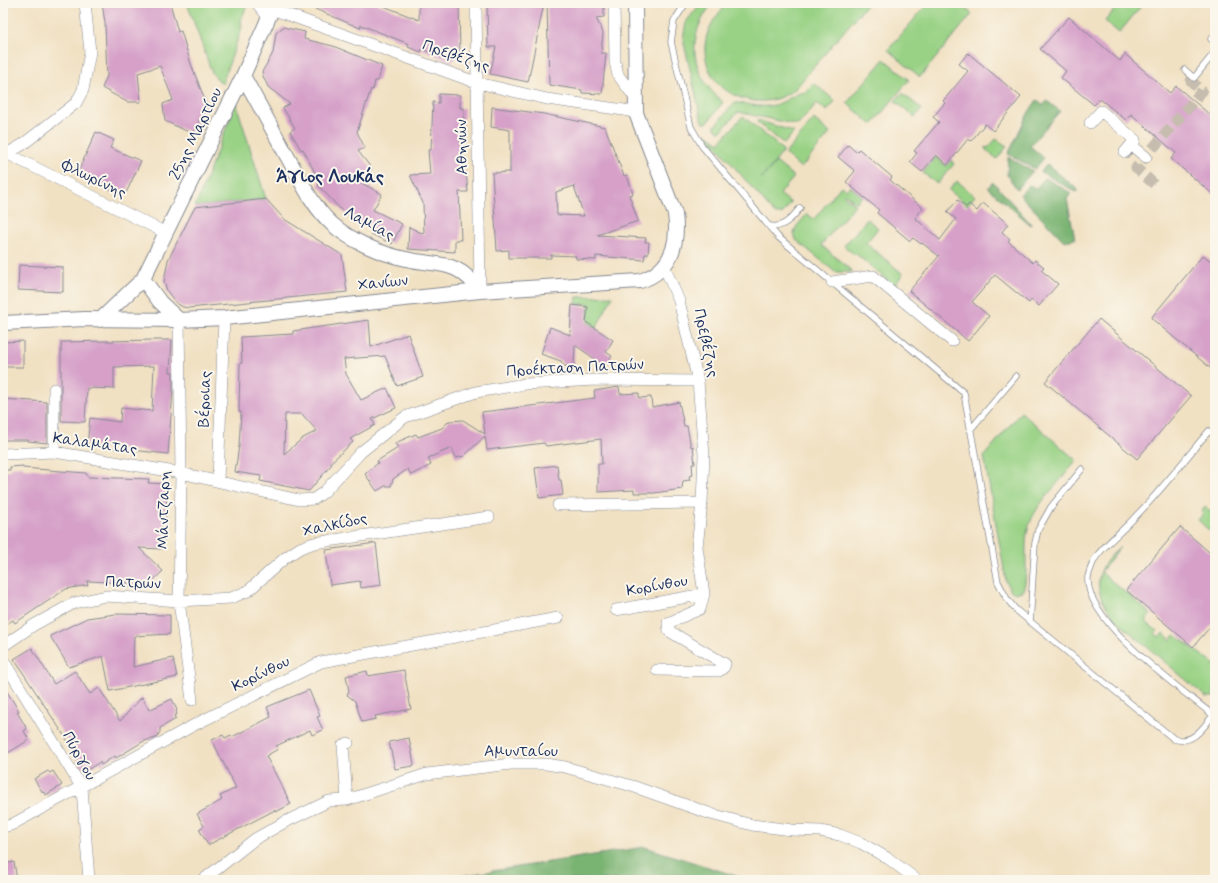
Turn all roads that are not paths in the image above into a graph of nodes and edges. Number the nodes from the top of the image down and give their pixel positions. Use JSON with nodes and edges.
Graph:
{"nodes":[{"id":1,"x":85,"y":3,"type":"edge"},
{"id":2,"x":257,"y":3,"type":"edge"},
{"id":3,"x":476,"y":3,"type":"edge"},
{"id":4,"x":614,"y":3,"type":"edge"},
{"id":5,"x":635,"y":3,"type":"edge"},
{"id":6,"x":686,"y":3,"type":"edge"},
{"id":7,"x":272,"y":10,"type":"edge"},
{"id":8,"x":1215,"y":52,"type":"edge"},
{"id":9,"x":1186,"y":70,"type":"dead end"},
{"id":10,"x":243,"y":76,"type":"junction"},
{"id":11,"x":478,"y":83,"type":"junction"},
{"id":12,"x":636,"y":106,"type":"junction"},
{"id":13,"x":1090,"y":123,"type":"dead end"},
{"id":14,"x":6,"y":155,"type":"edge"},
{"id":15,"x":1146,"y":157,"type":"dead end"},
{"id":16,"x":800,"y":208,"type":"dead end"},
{"id":17,"x":769,"y":226,"type":"junction"},
{"id":18,"x":166,"y":233,"type":"junction"},
{"id":19,"x":664,"y":266,"type":"junction"},
{"id":20,"x":143,"y":279,"type":"junction"},
{"id":21,"x":832,"y":282,"type":"junction"},
{"id":22,"x":480,"y":291,"type":"junction"},
{"id":23,"x":224,"y":318,"type":"junction"},
{"id":24,"x":100,"y":320,"type":"junction"},
{"id":25,"x":179,"y":320,"type":"junction"},
{"id":26,"x":3,"y":323,"type":"edge"},
{"id":27,"x":952,"y":341,"type":"dead end"},
{"id":28,"x":1016,"y":376,"type":"dead end"},
{"id":29,"x":698,"y":381,"type":"junction"},
{"id":30,"x":54,"y":389,"type":"dead end"},
{"id":31,"x":970,"y":430,"type":"junction"},
{"id":32,"x":1215,"y":435,"type":"edge"},
{"id":33,"x":54,"y":452,"type":"junction"},
{"id":34,"x":3,"y":454,"type":"edge"},
{"id":35,"x":1082,"y":469,"type":"dead end"},
{"id":36,"x":181,"y":473,"type":"junction"},
{"id":37,"x":218,"y":481,"type":"junction"},
{"id":38,"x":702,"y":503,"type":"junction"},
{"id":39,"x":558,"y":505,"type":"dead end"},
{"id":40,"x":490,"y":517,"type":"dead end"},
{"id":41,"x":704,"y":594,"type":"junction"},
{"id":42,"x":179,"y":601,"type":"junction"},
{"id":43,"x":616,"y":610,"type":"dead end"},
{"id":44,"x":558,"y":618,"type":"dead end"},
{"id":45,"x":1030,"y":622,"type":"junction"},
{"id":46,"x":3,"y":646,"type":"edge"},
{"id":47,"x":3,"y":660,"type":"edge"},
{"id":48,"x":657,"y":670,"type":"dead end"},
{"id":49,"x":192,"y":700,"type":"dead end"},
{"id":50,"x":1214,"y":714,"type":"edge"},
{"id":51,"x":348,"y":742,"type":"dead end"},
{"id":52,"x":82,"y":788,"type":"junction"},
{"id":53,"x":347,"y":800,"type":"junction"},
{"id":54,"x":3,"y":827,"type":"edge"},
{"id":55,"x":89,"y":880,"type":"edge"},
{"id":56,"x":203,"y":880,"type":"edge"},
{"id":57,"x":917,"y":880,"type":"edge"}],
"edges":[{"from":1,"to":14,"type":"street"},
{"from":2,"to":7,"type":"street"},
{"from":3,"to":11,"type":"street","name":"Αθηνών"},
{"from":4,"to":12,"type":"street"},
{"from":5,"to":12,"type":"street"},
{"from":6,"to":17,"type":"lane"},
{"from":7,"to":10,"type":"street","name":"25ης Μαρτίου"},
{"from":7,"to":11,"type":"street","name":"Πρεβέζης"},
{"from":8,"to":9,"type":"lane"},
{"from":10,"to":18,"type":"street","name":"25ης Μαρτίου"},
{"from":10,"to":22,"type":"street","name":"Λαμίας"},
{"from":11,"to":12,"type":"street","name":"Πρεβέζης"},
{"from":11,"to":22,"type":"street","name":"Αθηνών"},
{"from":12,"to":19,"type":"street"},
{"from":13,"to":15,"type":"street"},
{"from":14,"to":18,"type":"street","name":"Φλωρίνης"},
{"from":16,"to":17,"type":"lane"},
{"from":17,"to":21,"type":"lane"},
{"from":18,"to":20,"type":"street","name":"25ης Μαρτίου"},
{"from":19,"to":22,"type":"street","name":"Χανίων"},
{"from":19,"to":29,"type":"street","name":"Πρεβέζης"},
{"from":20,"to":24,"type":"street","name":"25ης Μαρτίου"},
{"from":20,"to":25,"type":"street"},
{"from":21,"to":27,"type":"street"},
{"from":21,"to":31,"type":"lane"},
{"from":22,"to":23,"type":"street","name":"Χανίων"},
{"from":23,"to":25,"type":"street","name":"Χανίων"},
{"from":23,"to":37,"type":"street","name":"Βέροιας"},
{"from":24,"to":25,"type":"street","name":"Χανίων"},
{"from":24,"to":26,"type":"street"},
{"from":25,"to":36,"type":"street","name":"Μάντζαρη"},
{"from":28,"to":31,"type":"lane"},
{"from":29,"to":37,"type":"street","name":"Προέκταση Πατρών"},
{"from":29,"to":38,"type":"street","name":"Πρεβέζης"},
{"from":30,"to":33,"type":"street"},
{"from":31,"to":45,"type":"lane"},
{"from":32,"to":50,"type":"lane"},
{"from":33,"to":34,"type":"street","name":"Καλαμάτας"},
{"from":33,"to":36,"type":"street","name":"Καλαμάτας"},
{"from":35,"to":45,"type":"lane"},
{"from":36,"to":37,"type":"street","name":"Προέκταση Πατρών"},
{"from":36,"to":42,"type":"street","name":"Μάντζαρη"},
{"from":38,"to":39,"type":"street"},
{"from":38,"to":41,"type":"street","name":"Πρεβέζης"},
{"from":40,"to":42,"type":"street","name":"Χαλκίδος"},
{"from":41,"to":43,"type":"street","name":"Κορίνθου"},
{"from":41,"to":48,"type":"street"},
{"from":42,"to":46,"type":"street","name":"Πατρών"},
{"from":42,"to":49,"type":"street","name":"Μάντζαρη"},
{"from":44,"to":52,"type":"street","name":"Κορίνθου"},
{"from":45,"to":50,"type":"lane"},
{"from":47,"to":52,"type":"street","name":"Πύργου"},
{"from":51,"to":53,"type":"street"},
{"from":52,"to":54,"type":"street","name":"Κορίνθου"},
{"from":52,"to":55,"type":"street","name":"Πύργου"},
{"from":53,"to":56,"type":"street","name":"Αμυνταίου"},
{"from":53,"to":57,"type":"street","name":"Αμυνταίου"}]}
